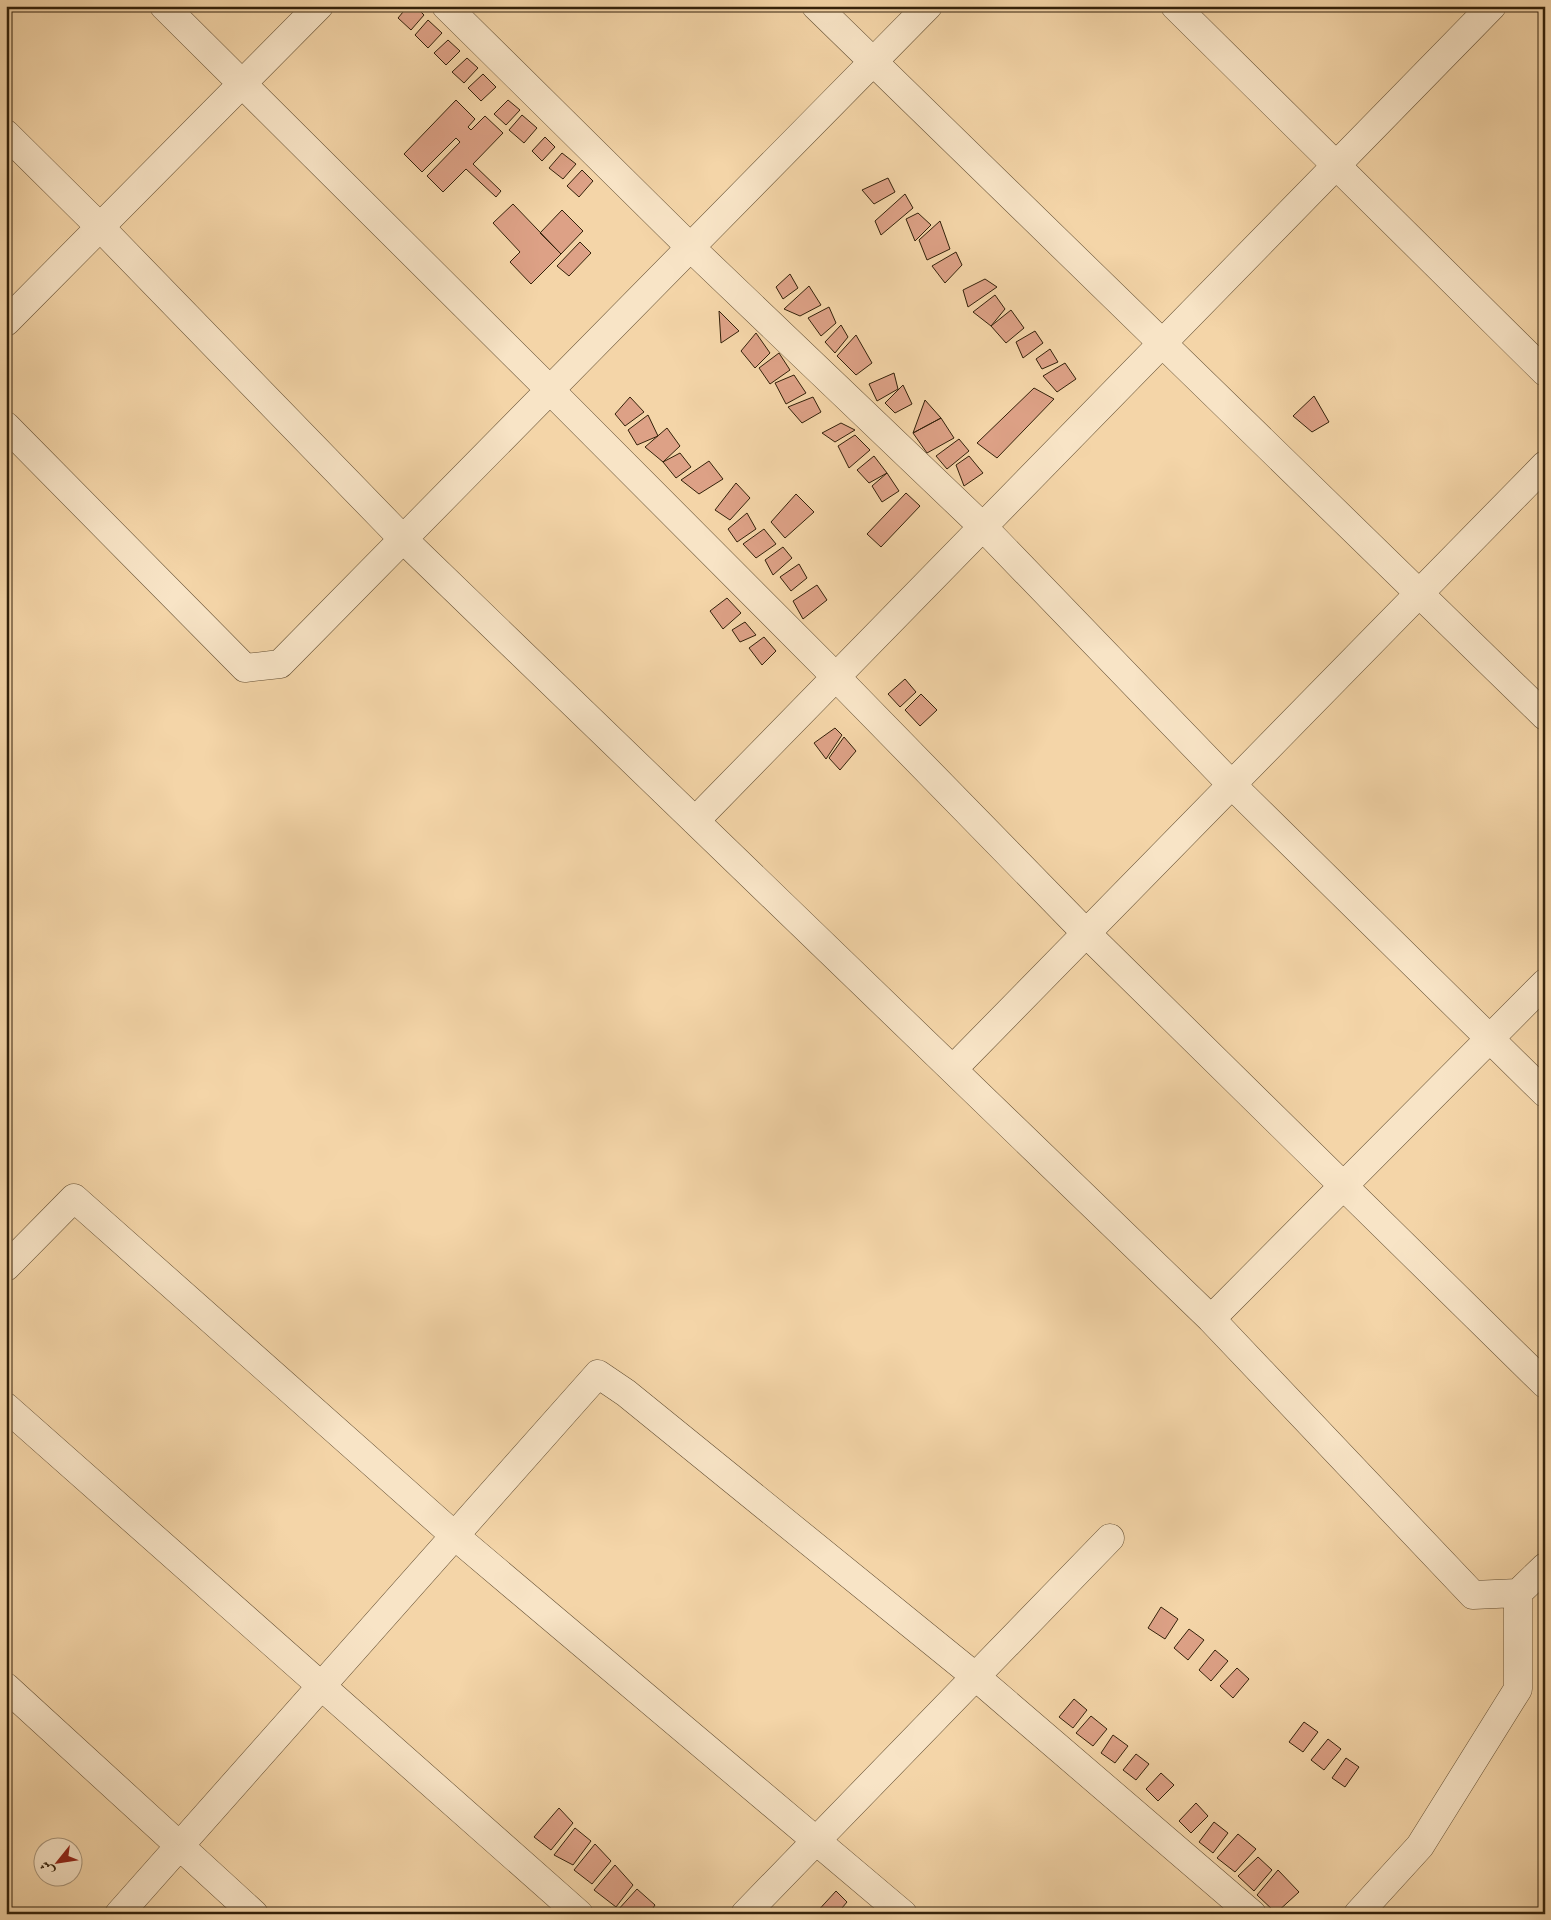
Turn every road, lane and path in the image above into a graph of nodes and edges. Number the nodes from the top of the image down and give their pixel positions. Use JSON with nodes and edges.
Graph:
{"nodes":[{"id":1,"x":164,"y":6,"type":"edge"},
{"id":2,"x":319,"y":6,"type":"edge"},
{"id":3,"x":446,"y":6,"type":"edge"},
{"id":4,"x":816,"y":6,"type":"edge"},
{"id":5,"x":928,"y":6,"type":"edge"},
{"id":6,"x":1175,"y":6,"type":"edge"},
{"id":7,"x":1492,"y":6,"type":"edge"},
{"id":8,"x":873,"y":62,"type":"junction"},
{"id":9,"x":242,"y":85,"type":"junction"},
{"id":10,"x":6,"y":134,"type":"edge"},
{"id":11,"x":1335,"y":167,"type":"junction"},
{"id":12,"x":100,"y":227,"type":"junction"},
{"id":13,"x":690,"y":247,"type":"junction"},
{"id":14,"x":6,"y":322,"type":"edge"},
{"id":15,"x":1163,"y":344,"type":"junction"},
{"id":16,"x":1545,"y":372,"type":"edge"},
{"id":17,"x":550,"y":390,"type":"junction"},
{"id":18,"x":6,"y":426,"type":"edge"},
{"id":19,"x":1545,"y":465,"type":"edge"},
{"id":20,"x":983,"y":527,"type":"junction"},
{"id":21,"x":404,"y":539,"type":"junction"},
{"id":22,"x":1419,"y":593,"type":"junction"},
{"id":23,"x":836,"y":677,"type":"junction"},
{"id":24,"x":1545,"y":716,"type":"edge"},
{"id":25,"x":1232,"y":785,"type":"junction"},
{"id":26,"x":695,"y":821,"type":"junction"},
{"id":27,"x":1086,"y":933,"type":"junction"},
{"id":28,"x":1545,"y":983,"type":"edge"},
{"id":29,"x":1489,"y":1039,"type":"junction"},
{"id":30,"x":952,"y":1069,"type":"junction"},
{"id":31,"x":1545,"y":1092,"type":"edge"},
{"id":32,"x":1344,"y":1185,"type":"junction"},
{"id":33,"x":6,"y":1267,"type":"edge"},
{"id":34,"x":1210,"y":1319,"type":"junction"},
{"id":35,"x":1545,"y":1384,"type":"edge"},
{"id":36,"x":6,"y":1407,"type":"edge"},
{"id":37,"x":454,"y":1536,"type":"junction"},
{"id":38,"x":1110,"y":1538,"type":"dead end"},
{"id":39,"x":1545,"y":1567,"type":"edge"},
{"id":40,"x":1518,"y":1593,"type":"junction"},
{"id":41,"x":976,"y":1677,"type":"junction"},
{"id":42,"x":321,"y":1686,"type":"junction"},
{"id":43,"x":6,"y":1688,"type":"edge"},
{"id":44,"x":816,"y":1841,"type":"junction"},
{"id":45,"x":180,"y":1846,"type":"junction"},
{"id":46,"x":119,"y":1914,"type":"edge"},
{"id":47,"x":254,"y":1914,"type":"edge"},
{"id":48,"x":578,"y":1914,"type":"edge"},
{"id":49,"x":745,"y":1914,"type":"edge"},
{"id":50,"x":903,"y":1914,"type":"edge"},
{"id":51,"x":1252,"y":1914,"type":"edge"},
{"id":52,"x":1358,"y":1914,"type":"edge"}],
"edges":[{"from":1,"to":9,"type":"street"},
{"from":2,"to":9,"type":"street"},
{"from":3,"to":13,"type":"street"},
{"from":4,"to":8,"type":"street"},
{"from":5,"to":8,"type":"street"},
{"from":6,"to":11,"type":"street"},
{"from":7,"to":11,"type":"street"},
{"from":8,"to":13,"type":"street"},
{"from":8,"to":15,"type":"street"},
{"from":9,"to":12,"type":"street"},
{"from":9,"to":17,"type":"street"},
{"from":10,"to":12,"type":"street"},
{"from":11,"to":15,"type":"street"},
{"from":11,"to":16,"type":"street"},
{"from":12,"to":14,"type":"street"},
{"from":12,"to":21,"type":"street"},
{"from":13,"to":17,"type":"street"},
{"from":13,"to":20,"type":"street"},
{"from":15,"to":20,"type":"street"},
{"from":15,"to":22,"type":"street"},
{"from":17,"to":21,"type":"street"},
{"from":17,"to":23,"type":"street"},
{"from":18,"to":21,"type":"street"},
{"from":19,"to":22,"type":"street"},
{"from":20,"to":23,"type":"street"},
{"from":20,"to":25,"type":"street"},
{"from":21,"to":26,"type":"street"},
{"from":22,"to":24,"type":"street"},
{"from":22,"to":25,"type":"street"},
{"from":23,"to":26,"type":"street"},
{"from":23,"to":27,"type":"street"},
{"from":25,"to":27,"type":"street"},
{"from":25,"to":29,"type":"street"},
{"from":26,"to":30,"type":"street"},
{"from":27,"to":30,"type":"street"},
{"from":27,"to":32,"type":"street"},
{"from":28,"to":29,"type":"street"},
{"from":29,"to":31,"type":"street"},
{"from":29,"to":32,"type":"street"},
{"from":30,"to":34,"type":"street"},
{"from":32,"to":34,"type":"street"},
{"from":32,"to":35,"type":"street"},
{"from":33,"to":37,"type":"street"},
{"from":34,"to":40,"type":"street"},
{"from":36,"to":42,"type":"street"},
{"from":37,"to":41,"type":"street"},
{"from":37,"to":42,"type":"street"},
{"from":37,"to":44,"type":"street"},
{"from":38,"to":41,"type":"street"},
{"from":39,"to":40,"type":"street"},
{"from":40,"to":52,"type":"street"},
{"from":41,"to":44,"type":"street"},
{"from":41,"to":51,"type":"street"},
{"from":42,"to":45,"type":"street"},
{"from":42,"to":48,"type":"street"},
{"from":43,"to":45,"type":"street"},
{"from":44,"to":49,"type":"street"},
{"from":44,"to":50,"type":"street"},
{"from":45,"to":46,"type":"street"},
{"from":45,"to":47,"type":"street"}]}
